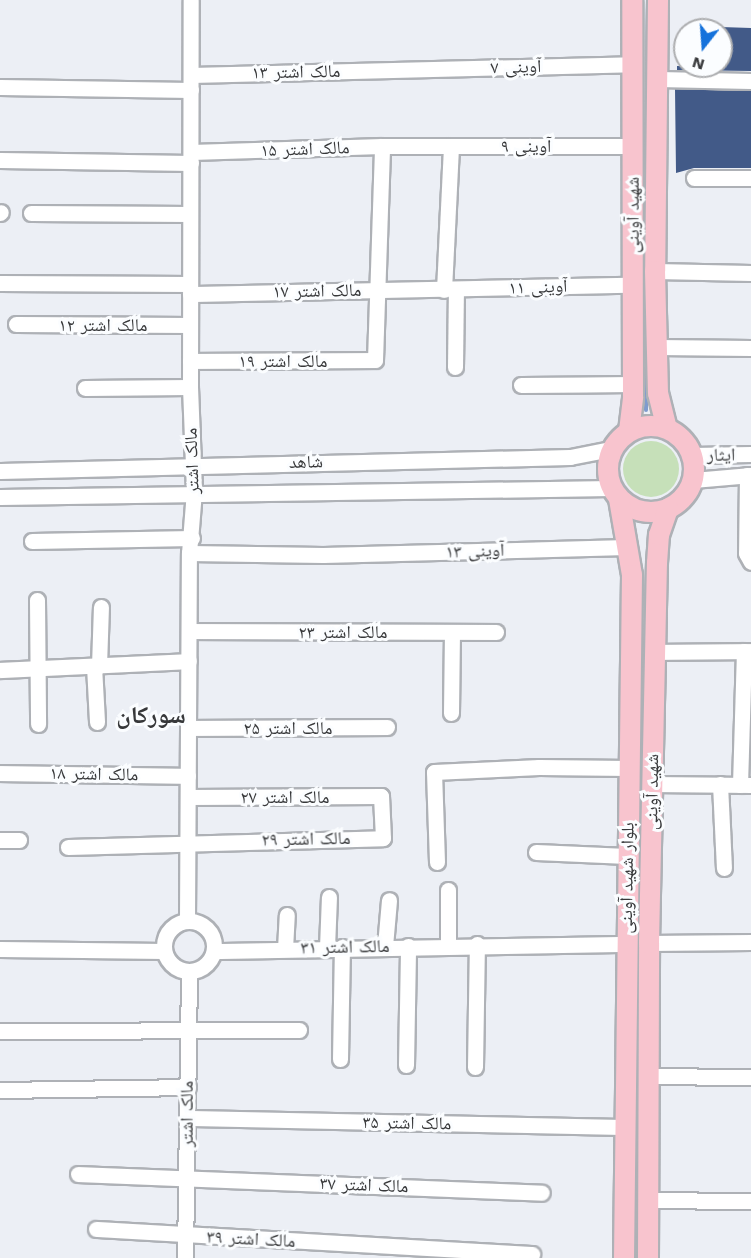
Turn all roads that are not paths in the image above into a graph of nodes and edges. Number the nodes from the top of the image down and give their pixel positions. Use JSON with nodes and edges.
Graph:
{"nodes":[{"id":1,"x":192,"y":0,"type":"edge"},
{"id":2,"x":632,"y":0,"type":"edge"},
{"id":3,"x":658,"y":0,"type":"edge"},
{"id":4,"x":632,"y":64,"type":"junction"},
{"id":5,"x":400,"y":70,"type":"joint"},
{"id":6,"x":658,"y":79,"type":"junction"},
{"id":7,"x":751,"y":81,"type":"edge"},
{"id":8,"x":191,"y":82,"type":"junction"},
{"id":9,"x":0,"y":87,"type":"edge"},
{"id":10,"x":382,"y":146,"type":"junction"},
{"id":11,"x":451,"y":146,"type":"junction"},
{"id":12,"x":632,"y":146,"type":"junction"},
{"id":13,"x":420,"y":147,"type":"joint"},
{"id":14,"x":191,"y":158,"type":"junction"},
{"id":15,"x":0,"y":160,"type":"edge"},
{"id":16,"x":694,"y":178,"type":"dead end"},
{"id":17,"x":751,"y":178,"type":"edge"},
{"id":18,"x":31,"y":213,"type":"dead end"},
{"id":19,"x":190,"y":214,"type":"junction"},
{"id":20,"x":655,"y":271,"type":"junction"},
{"id":21,"x":751,"y":273,"type":"edge"},
{"id":22,"x":0,"y":283,"type":"edge"},
{"id":23,"x":632,"y":285,"type":"junction"},
{"id":24,"x":190,"y":289,"type":"junction"},
{"id":25,"x":377,"y":290,"type":"junction"},
{"id":26,"x":450,"y":290,"type":"junction"},
{"id":27,"x":16,"y":324,"type":"dead end"},
{"id":28,"x":190,"y":325,"type":"junction"},
{"id":29,"x":657,"y":347,"type":"junction"},
{"id":30,"x":751,"y":348,"type":"edge"},
{"id":31,"x":190,"y":361,"type":"junction"},
{"id":32,"x":455,"y":367,"type":"dead end"},
{"id":33,"x":633,"y":384,"type":"junction"},
{"id":34,"x":521,"y":385,"type":"dead end"},
{"id":35,"x":190,"y":387,"type":"junction"},
{"id":36,"x":85,"y":388,"type":"dead end"},
{"id":37,"x":667,"y":428,"type":"junction"},
{"id":38,"x":629,"y":431,"type":"junction"},
{"id":39,"x":611,"y":449,"type":"junction"},
{"id":40,"x":751,"y":454,"type":"edge"},
{"id":41,"x":692,"y":455,"type":"junction"},
{"id":42,"x":191,"y":465,"type":"junction"},
{"id":43,"x":0,"y":471,"type":"edge"},
{"id":44,"x":749,"y":475,"type":"edge"},
{"id":45,"x":693,"y":480,"type":"junction"},
{"id":46,"x":194,"y":491,"type":"junction"},
{"id":47,"x":615,"y":493,"type":"junction"},
{"id":48,"x":0,"y":497,"type":"edge"},
{"id":49,"x":668,"y":509,"type":"junction"},
{"id":50,"x":32,"y":541,"type":"dead end"},
{"id":51,"x":191,"y":546,"type":"junction"},
{"id":52,"x":627,"y":547,"type":"junction"},
{"id":53,"x":749,"y":557,"type":"edge"},
{"id":54,"x":37,"y":600,"type":"dead end"},
{"id":55,"x":101,"y":607,"type":"dead end"},
{"id":56,"x":189,"y":631,"type":"junction"},
{"id":57,"x":452,"y":632,"type":"junction"},
{"id":58,"x":496,"y":632,"type":"dead end"},
{"id":59,"x":748,"y":651,"type":"edge"},
{"id":60,"x":655,"y":652,"type":"junction"},
{"id":61,"x":189,"y":661,"type":"junction"},
{"id":62,"x":96,"y":666,"type":"junction"},
{"id":63,"x":36,"y":668,"type":"junction"},
{"id":64,"x":0,"y":670,"type":"edge"},
{"id":65,"x":451,"y":713,"type":"dead end"},
{"id":66,"x":97,"y":722,"type":"dead end"},
{"id":67,"x":38,"y":724,"type":"dead end"},
{"id":68,"x":387,"y":727,"type":"dead end"},
{"id":69,"x":188,"y":728,"type":"junction"},
{"id":70,"x":629,"y":768,"type":"junction"},
{"id":71,"x":0,"y":772,"type":"edge"},
{"id":72,"x":188,"y":776,"type":"junction"},
{"id":73,"x":651,"y":784,"type":"junction"},
{"id":74,"x":720,"y":784,"type":"junction"},
{"id":75,"x":745,"y":785,"type":"edge"},
{"id":76,"x":381,"y":796,"type":"joint"},
{"id":77,"x":188,"y":797,"type":"junction"},
{"id":78,"x":0,"y":840,"type":"edge"},
{"id":79,"x":19,"y":840,"type":"dead end"},
{"id":80,"x":188,"y":841,"type":"junction"},
{"id":81,"x":68,"y":847,"type":"dead end"},
{"id":82,"x":536,"y":852,"type":"dead end"},
{"id":83,"x":627,"y":856,"type":"junction"},
{"id":84,"x":437,"y":862,"type":"dead end"},
{"id":85,"x":724,"y":868,"type":"dead end"},
{"id":86,"x":448,"y":890,"type":"dead end"},
{"id":87,"x":329,"y":897,"type":"dead end"},
{"id":88,"x":389,"y":900,"type":"dead end"},
{"id":89,"x":287,"y":915,"type":"dead end"},
{"id":90,"x":187,"y":921,"type":"junction"},
{"id":91,"x":751,"y":942,"type":"edge"},
{"id":92,"x":649,"y":943,"type":"junction"},
{"id":93,"x":477,"y":944,"type":"junction"},
{"id":94,"x":626,"y":944,"type":"junction"},
{"id":95,"x":448,"y":945,"type":"junction"},
{"id":96,"x":385,"y":946,"type":"junction"},
{"id":97,"x":408,"y":946,"type":"junction"},
{"id":98,"x":334,"y":947,"type":"junction"},
{"id":99,"x":0,"y":949,"type":"edge"},
{"id":100,"x":285,"y":949,"type":"junction"},
{"id":101,"x":164,"y":951,"type":"junction"},
{"id":102,"x":214,"y":951,"type":"junction"},
{"id":103,"x":189,"y":971,"type":"junction"},
{"id":104,"x":188,"y":1029,"type":"junction"},
{"id":105,"x":299,"y":1030,"type":"dead end"},
{"id":106,"x":0,"y":1031,"type":"edge"},
{"id":107,"x":340,"y":1059,"type":"dead end"},
{"id":108,"x":406,"y":1065,"type":"dead end"},
{"id":109,"x":475,"y":1067,"type":"dead end"},
{"id":110,"x":648,"y":1076,"type":"junction"},
{"id":111,"x":751,"y":1077,"type":"edge"},
{"id":112,"x":188,"y":1086,"type":"junction"},
{"id":113,"x":0,"y":1090,"type":"edge"},
{"id":114,"x":187,"y":1118,"type":"junction"},
{"id":115,"x":627,"y":1127,"type":"junction"},
{"id":116,"x":78,"y":1174,"type":"dead end"},
{"id":117,"x":187,"y":1178,"type":"junction"},
{"id":118,"x":542,"y":1192,"type":"dead end"},
{"id":119,"x":648,"y":1200,"type":"junction"},
{"id":120,"x":751,"y":1201,"type":"edge"},
{"id":121,"x":96,"y":1229,"type":"dead end"},
{"id":122,"x":186,"y":1236,"type":"junction"},
{"id":123,"x":531,"y":1254,"type":"dead end"},
{"id":124,"x":185,"y":1258,"type":"edge"},
{"id":125,"x":624,"y":1258,"type":"edge"},
{"id":126,"x":648,"y":1258,"type":"edge"}],
"edges":[{"from":1,"to":8,"type":"street","name":"مالک اشتر"},
{"from":2,"to":4,"type":"main road","name":"شهید آوینی"},
{"from":3,"to":6,"type":"main road","name":"شهید آوینی"},
{"from":4,"to":5,"type":"street","name":"۷ آوینی"},
{"from":4,"to":12,"type":"main road","name":"شهید آوینی"},
{"from":5,"to":8,"type":"street","name":"مالک اشتر ۱۳"},
{"from":6,"to":7,"type":"street"},
{"from":6,"to":20,"type":"main road","name":"شهید آوینی"},
{"from":8,"to":9,"type":"street","name":"مالک اشتر ۱۳"},
{"from":8,"to":14,"type":"street","name":"مالک اشتر"},
{"from":10,"to":13,"type":"street","name":"مالک اشتر ۱۵"},
{"from":10,"to":14,"type":"street","name":"مالک اشتر ۱۵"},
{"from":10,"to":25,"type":"street"},
{"from":11,"to":12,"type":"street","name":"۹ آوینی"},
{"from":11,"to":13,"type":"street","name":"۹ آوینی"},
{"from":11,"to":26,"type":"street"},
{"from":12,"to":23,"type":"main road","name":"شهید آوینی"},
{"from":14,"to":15,"type":"street","name":"مالک اشتر ۱۵"},
{"from":14,"to":19,"type":"street","name":"مالک اشتر"},
{"from":16,"to":17,"type":"street"},
{"from":18,"to":19,"type":"street"},
{"from":19,"to":24,"type":"street","name":"مالک اشتر"},
{"from":20,"to":21,"type":"street"},
{"from":20,"to":29,"type":"main road","name":"شهید آوینی"},
{"from":22,"to":24,"type":"street","name":"مالک اشتر ۱۷"},
{"from":23,"to":26,"type":"street","name":"۱۱ آوینی"},
{"from":23,"to":33,"type":"main road","name":"شهید آوینی"},
{"from":24,"to":25,"type":"street","name":"مالک اشتر ۱۷"},
{"from":24,"to":28,"type":"street","name":"مالک اشتر"},
{"from":25,"to":26,"type":"street","name":"مالک اشتر ۱۷"},
{"from":25,"to":31,"type":"street","name":"مالک اشتر ۱۹"},
{"from":26,"to":32,"type":"street"},
{"from":27,"to":28,"type":"street","name":"مالک اشتر ۱۲"},
{"from":28,"to":31,"type":"street","name":"مالک اشتر"},
{"from":29,"to":30,"type":"street"},
{"from":29,"to":37,"type":"main road","name":"شهید آوینی"},
{"from":31,"to":35,"type":"street","name":"مالک اشتر"},
{"from":33,"to":34,"type":"street"},
{"from":33,"to":38,"type":"main road","name":"شهید آوینی"},
{"from":35,"to":36,"type":"street"},
{"from":35,"to":42,"type":"street","name":"مالک اشتر"},
{"from":37,"to":38,"type":"main road"},
{"from":37,"to":41,"type":"main road"},
{"from":38,"to":39,"type":"main road"},
{"from":39,"to":42,"type":"street","name":"شاهد"},
{"from":39,"to":47,"type":"main road"},
{"from":40,"to":41,"type":"street","name":"ایثار"},
{"from":41,"to":45,"type":"main road"},
{"from":42,"to":43,"type":"street","name":"شاهد"},
{"from":42,"to":46,"type":"street","name":"مالک اشتر"},
{"from":44,"to":45,"type":"street","name":"ایثار"},
{"from":44,"to":53,"type":"street"},
{"from":45,"to":49,"type":"main road"},
{"from":46,"to":47,"type":"street","name":"شاهد"},
{"from":46,"to":48,"type":"street","name":"شاهد"},
{"from":46,"to":51,"type":"street","name":"مالک اشتر"},
{"from":47,"to":49,"type":"main road"},
{"from":47,"to":52,"type":"main road","name":"بلوار شهید آوینی"},
{"from":49,"to":60,"type":"main road","name":"شهید آوینی"},
{"from":50,"to":51,"type":"street","name":"آوینی ۱۳"},
{"from":51,"to":52,"type":"street","name":"آوینی ۱۳"},
{"from":51,"to":56,"type":"street","name":"مالک اشتر"},
{"from":52,"to":70,"type":"main road","name":"بلوار شهید آوینی"},
{"from":54,"to":63,"type":"street"},
{"from":55,"to":62,"type":"street"},
{"from":56,"to":57,"type":"street","name":"مالک اشتر ۲۳"},
{"from":56,"to":61,"type":"street","name":"مالک اشتر"},
{"from":57,"to":58,"type":"street","name":"مالک اشتر ۲۳"},
{"from":57,"to":65,"type":"street"},
{"from":59,"to":60,"type":"street"},
{"from":59,"to":75,"type":"street"},
{"from":60,"to":73,"type":"main road","name":"شهید آوینی"},
{"from":61,"to":62,"type":"street"},
{"from":61,"to":69,"type":"street","name":"مالک اشتر"},
{"from":62,"to":63,"type":"street"},
{"from":62,"to":66,"type":"street"},
{"from":63,"to":64,"type":"street"},
{"from":63,"to":67,"type":"street"},
{"from":68,"to":69,"type":"street","name":"مالک اشتر ۲۵"},
{"from":69,"to":72,"type":"street","name":"مالک اشتر"},
{"from":70,"to":83,"type":"main road","name":"بلوار شهید آوینی"},
{"from":70,"to":84,"type":"street"},
{"from":71,"to":72,"type":"street","name":"مالک اشتر ۱۸"},
{"from":72,"to":77,"type":"street","name":"مالک اشتر"},
{"from":73,"to":74,"type":"street"},
{"from":73,"to":92,"type":"main road","name":"شهید آوینی"},
{"from":74,"to":75,"type":"street"},
{"from":74,"to":85,"type":"street"},
{"from":76,"to":77,"type":"street","name":"مالک اشتر ۲۷"},
{"from":76,"to":80,"type":"street","name":"مالک اشتر ۲۹"},
{"from":77,"to":80,"type":"street","name":"مالک اشتر"},
{"from":78,"to":79,"type":"street"},
{"from":80,"to":81,"type":"street"},
{"from":80,"to":90,"type":"street","name":"مالک اشتر"},
{"from":82,"to":83,"type":"street"},
{"from":83,"to":94,"type":"main road","name":"بلوار شهید آوینی"},
{"from":86,"to":95,"type":"street"},
{"from":87,"to":98,"type":"street"},
{"from":88,"to":96,"type":"street"},
{"from":89,"to":100,"type":"street"},
{"from":90,"to":101,"type":"street"},
{"from":90,"to":102,"type":"street"},
{"from":91,"to":92,"type":"street"},
{"from":92,"to":110,"type":"main road","name":"شهید آوینی"},
{"from":93,"to":94,"type":"street","name":"مالک اشتر ۳۱"},
{"from":93,"to":95,"type":"street","name":"مالک اشتر ۳۱"},
{"from":93,"to":109,"type":"street"},
{"from":94,"to":115,"type":"main road","name":"بلوار شهید آوینی"},
{"from":95,"to":97,"type":"street","name":"مالک اشتر ۳۱"},
{"from":96,"to":97,"type":"street","name":"مالک اشتر ۳۱"},
{"from":96,"to":98,"type":"street","name":"مالک اشتر ۳۱"},
{"from":97,"to":108,"type":"street"},
{"from":98,"to":100,"type":"street","name":"مالک اشتر ۳۱"},
{"from":98,"to":107,"type":"street"},
{"from":99,"to":101,"type":"street"},
{"from":100,"to":102,"type":"street","name":"مالک اشتر ۳۱"},
{"from":101,"to":103,"type":"street"},
{"from":102,"to":103,"type":"street"},
{"from":103,"to":104,"type":"street","name":"مالک اشتر"},
{"from":104,"to":105,"type":"street"},
{"from":104,"to":106,"type":"street"},
{"from":104,"to":112,"type":"street","name":"مالک اشتر"},
{"from":110,"to":111,"type":"street"},
{"from":110,"to":119,"type":"main road"},
{"from":112,"to":113,"type":"street"},
{"from":112,"to":114,"type":"street","name":"مالک اشتر"},
{"from":114,"to":115,"type":"street","name":"مالک اشتر ۳۵"},
{"from":114,"to":117,"type":"street","name":"مالک اشتر"},
{"from":115,"to":125,"type":"main road","name":"بلوار شهید آوینی"},
{"from":116,"to":117,"type":"street","name":"مالک اشتر ۳۷"},
{"from":117,"to":118,"type":"street","name":"مالک اشتر ۳۷"},
{"from":117,"to":122,"type":"street","name":"مالک اشتر"},
{"from":119,"to":120,"type":"street"},
{"from":119,"to":126,"type":"main road"},
{"from":121,"to":122,"type":"street","name":"مالک اشتر ۳۹"},
{"from":122,"to":123,"type":"street","name":"مالک اشتر ۳۹"},
{"from":122,"to":124,"type":"street","name":"مالک اشتر"}]}
